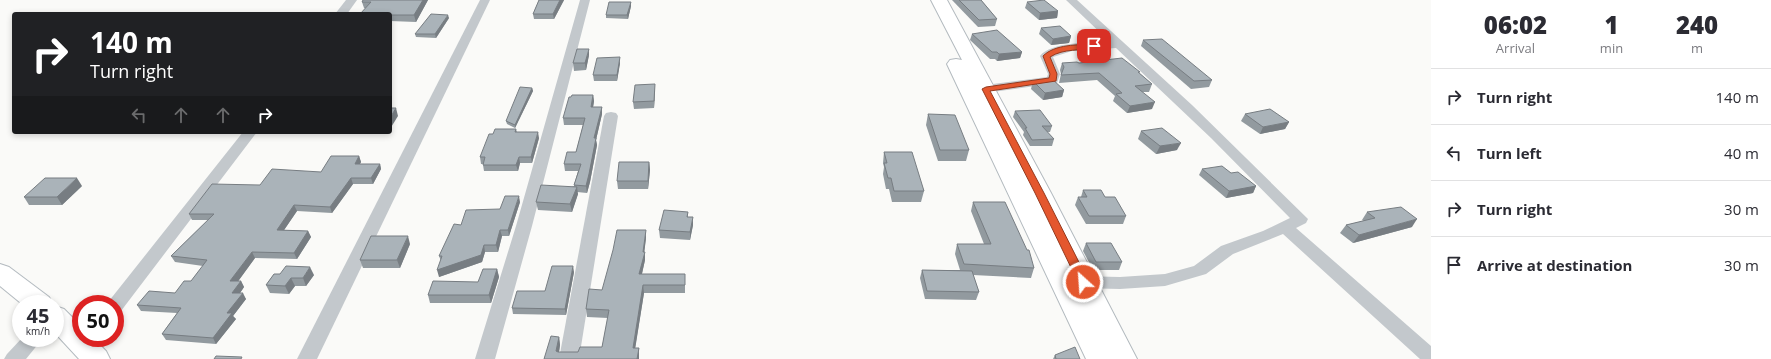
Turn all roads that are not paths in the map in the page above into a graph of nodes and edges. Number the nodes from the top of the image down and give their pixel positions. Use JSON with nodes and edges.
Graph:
{"nodes":[{"id":1,"x":352,"y":0,"type":"edge"},
{"id":2,"x":485,"y":0,"type":"edge"},
{"id":3,"x":585,"y":0,"type":"edge"},
{"id":4,"x":925,"y":0,"type":"edge"},
{"id":5,"x":939,"y":0,"type":"edge"},
{"id":6,"x":1071,"y":0,"type":"edge"},
{"id":7,"x":343,"y":12,"type":"edge"},
{"id":8,"x":1120,"y":44,"type":"junction"},
{"id":9,"x":986,"y":89,"type":"junction"},
{"id":10,"x":611,"y":116,"type":"dead end"},
{"id":11,"x":248,"y":134,"type":"edge"},
{"id":12,"x":1285,"y":227,"type":"junction"},
{"id":13,"x":0,"y":273,"type":"edge"},
{"id":14,"x":1062,"y":282,"type":"junction"},
{"id":15,"x":1083,"y":282,"type":"junction"},
{"id":16,"x":28,"y":295,"type":"edge"},
{"id":17,"x":124,"y":295,"type":"edge"},
{"id":18,"x":64,"y":324,"type":"edge"},
{"id":19,"x":25,"y":347,"type":"edge"},
{"id":20,"x":90,"y":348,"type":"edge"},
{"id":21,"x":1431,"y":357,"type":"edge"},
{"id":22,"x":14,"y":359,"type":"edge"},
{"id":23,"x":307,"y":359,"type":"edge"},
{"id":24,"x":485,"y":359,"type":"edge"},
{"id":25,"x":569,"y":359,"type":"edge"},
{"id":26,"x":1100,"y":359,"type":"edge"},
{"id":27,"x":1122,"y":359,"type":"edge"}],
"edges":[{"from":1,"to":7,"type":"street"},
{"from":2,"to":23,"type":"street"},
{"from":3,"to":24,"type":"street"},
{"from":4,"to":14,"type":"main road"},
{"from":5,"to":9,"type":"main road"},
{"from":6,"to":8,"type":"street"},
{"from":8,"to":9,"type":"street"},
{"from":8,"to":12,"type":"street"},
{"from":9,"to":15,"type":"main road"},
{"from":10,"to":25,"type":"street"},
{"from":11,"to":17,"type":"street"},
{"from":12,"to":15,"type":"street"},
{"from":12,"to":21,"type":"street"},
{"from":13,"to":16,"type":"main road"},
{"from":14,"to":15,"type":"street"},
{"from":14,"to":26,"type":"main road"},
{"from":15,"to":27,"type":"main road"},
{"from":18,"to":20,"type":"main road"},
{"from":19,"to":22,"type":"street"}]}
